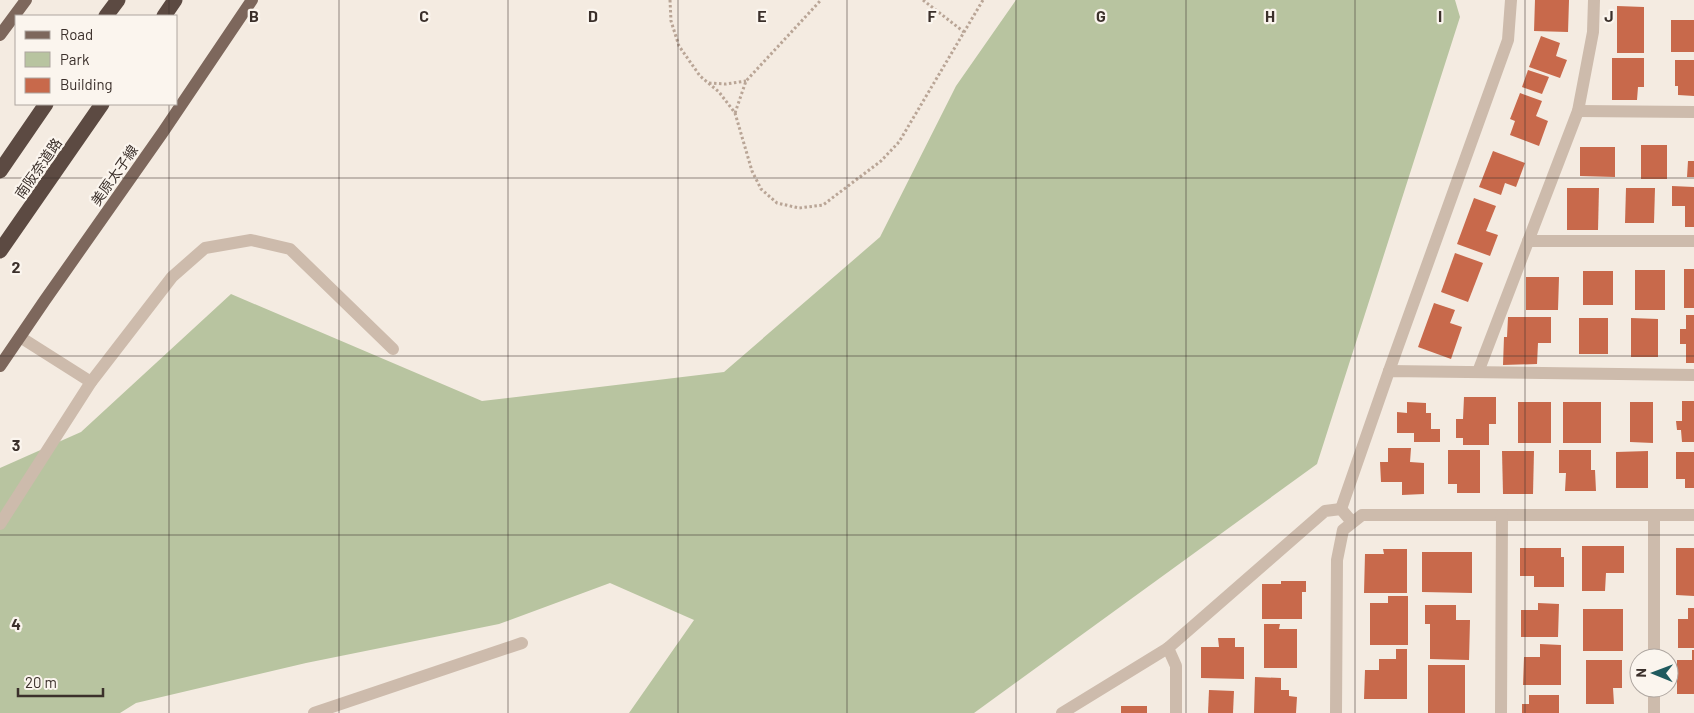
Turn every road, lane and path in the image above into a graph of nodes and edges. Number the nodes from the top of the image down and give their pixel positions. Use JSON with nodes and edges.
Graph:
{"nodes":[{"id":1,"x":26,"y":0,"type":"edge"},
{"id":2,"x":118,"y":0,"type":"edge"},
{"id":3,"x":175,"y":0,"type":"edge"},
{"id":4,"x":252,"y":0,"type":"edge"},
{"id":5,"x":670,"y":0,"type":"edge"},
{"id":6,"x":821,"y":0,"type":"edge"},
{"id":7,"x":923,"y":0,"type":"edge"},
{"id":8,"x":983,"y":0,"type":"edge"},
{"id":9,"x":1511,"y":0,"type":"edge"},
{"id":10,"x":1594,"y":0,"type":"edge"},
{"id":11,"x":107,"y":15,"type":"edge"},
{"id":12,"x":165,"y":15,"type":"edge"},
{"id":13,"x":964,"y":32,"type":"junction"},
{"id":14,"x":0,"y":35,"type":"edge"},
{"id":15,"x":746,"y":82,"type":"junction"},
{"id":16,"x":708,"y":83,"type":"junction"},
{"id":17,"x":45,"y":105,"type":"edge"},
{"id":18,"x":101,"y":105,"type":"edge"},
{"id":19,"x":1578,"y":111,"type":"junction"},
{"id":20,"x":1694,"y":112,"type":"edge"},
{"id":21,"x":734,"y":113,"type":"junction"},
{"id":22,"x":0,"y":171,"type":"edge"},
{"id":23,"x":1528,"y":241,"type":"junction"},
{"id":24,"x":1694,"y":241,"type":"edge"},
{"id":25,"x":0,"y":251,"type":"edge"},
{"id":26,"x":20,"y":337,"type":"junction"},
{"id":27,"x":392,"y":349,"type":"dead end"},
{"id":28,"x":0,"y":366,"type":"edge"},
{"id":29,"x":1389,"y":371,"type":"junction"},
{"id":30,"x":1478,"y":372,"type":"junction"},
{"id":31,"x":1694,"y":375,"type":"edge"},
{"id":32,"x":90,"y":382,"type":"junction"},
{"id":33,"x":1341,"y":509,"type":"junction"},
{"id":34,"x":1502,"y":515,"type":"junction"},
{"id":35,"x":1654,"y":515,"type":"junction"},
{"id":36,"x":1694,"y":515,"type":"edge"},
{"id":37,"x":1352,"y":522,"type":"junction"},
{"id":38,"x":0,"y":524,"type":"edge"},
{"id":39,"x":522,"y":643,"type":"dead end"},
{"id":40,"x":1168,"y":648,"type":"junction"},
{"id":41,"x":1654,"y":648,"type":"edge"},
{"id":42,"x":1654,"y":698,"type":"edge"},
{"id":43,"x":314,"y":713,"type":"edge"},
{"id":44,"x":1062,"y":713,"type":"edge"},
{"id":45,"x":1176,"y":713,"type":"edge"},
{"id":46,"x":1336,"y":713,"type":"edge"},
{"id":47,"x":1500,"y":713,"type":"edge"},
{"id":48,"x":1654,"y":713,"type":"edge"}],
"edges":[{"from":1,"to":14,"type":"main road"},
{"from":2,"to":11,"type":"highway"},
{"from":3,"to":12,"type":"highway"},
{"from":4,"to":26,"type":"main road","name":"美原太子線"},
{"from":5,"to":16,"type":"path"},
{"from":6,"to":15,"type":"path"},
{"from":7,"to":13,"type":"path"},
{"from":8,"to":13,"type":"path"},
{"from":9,"to":29,"type":"street"},
{"from":10,"to":19,"type":"street"},
{"from":13,"to":21,"type":"path"},
{"from":15,"to":16,"type":"path"},
{"from":15,"to":21,"type":"path"},
{"from":16,"to":21,"type":"path"},
{"from":17,"to":22,"type":"highway"},
{"from":18,"to":25,"type":"highway","name":"南阪奈道路"},
{"from":19,"to":20,"type":"street"},
{"from":19,"to":23,"type":"street"},
{"from":23,"to":24,"type":"street"},
{"from":23,"to":30,"type":"street"},
{"from":26,"to":28,"type":"main road","name":"美原太子線"},
{"from":26,"to":32,"type":"street"},
{"from":27,"to":32,"type":"street"},
{"from":29,"to":30,"type":"street"},
{"from":29,"to":33,"type":"street"},
{"from":30,"to":31,"type":"street"},
{"from":32,"to":38,"type":"street"},
{"from":33,"to":37,"type":"street"},
{"from":33,"to":40,"type":"street"},
{"from":34,"to":35,"type":"street"},
{"from":34,"to":37,"type":"street"},
{"from":34,"to":47,"type":"street"},
{"from":35,"to":36,"type":"street"},
{"from":35,"to":41,"type":"street"},
{"from":37,"to":46,"type":"street"},
{"from":39,"to":43,"type":"street"},
{"from":40,"to":44,"type":"street"},
{"from":40,"to":45,"type":"street"},
{"from":42,"to":48,"type":"street"}]}
